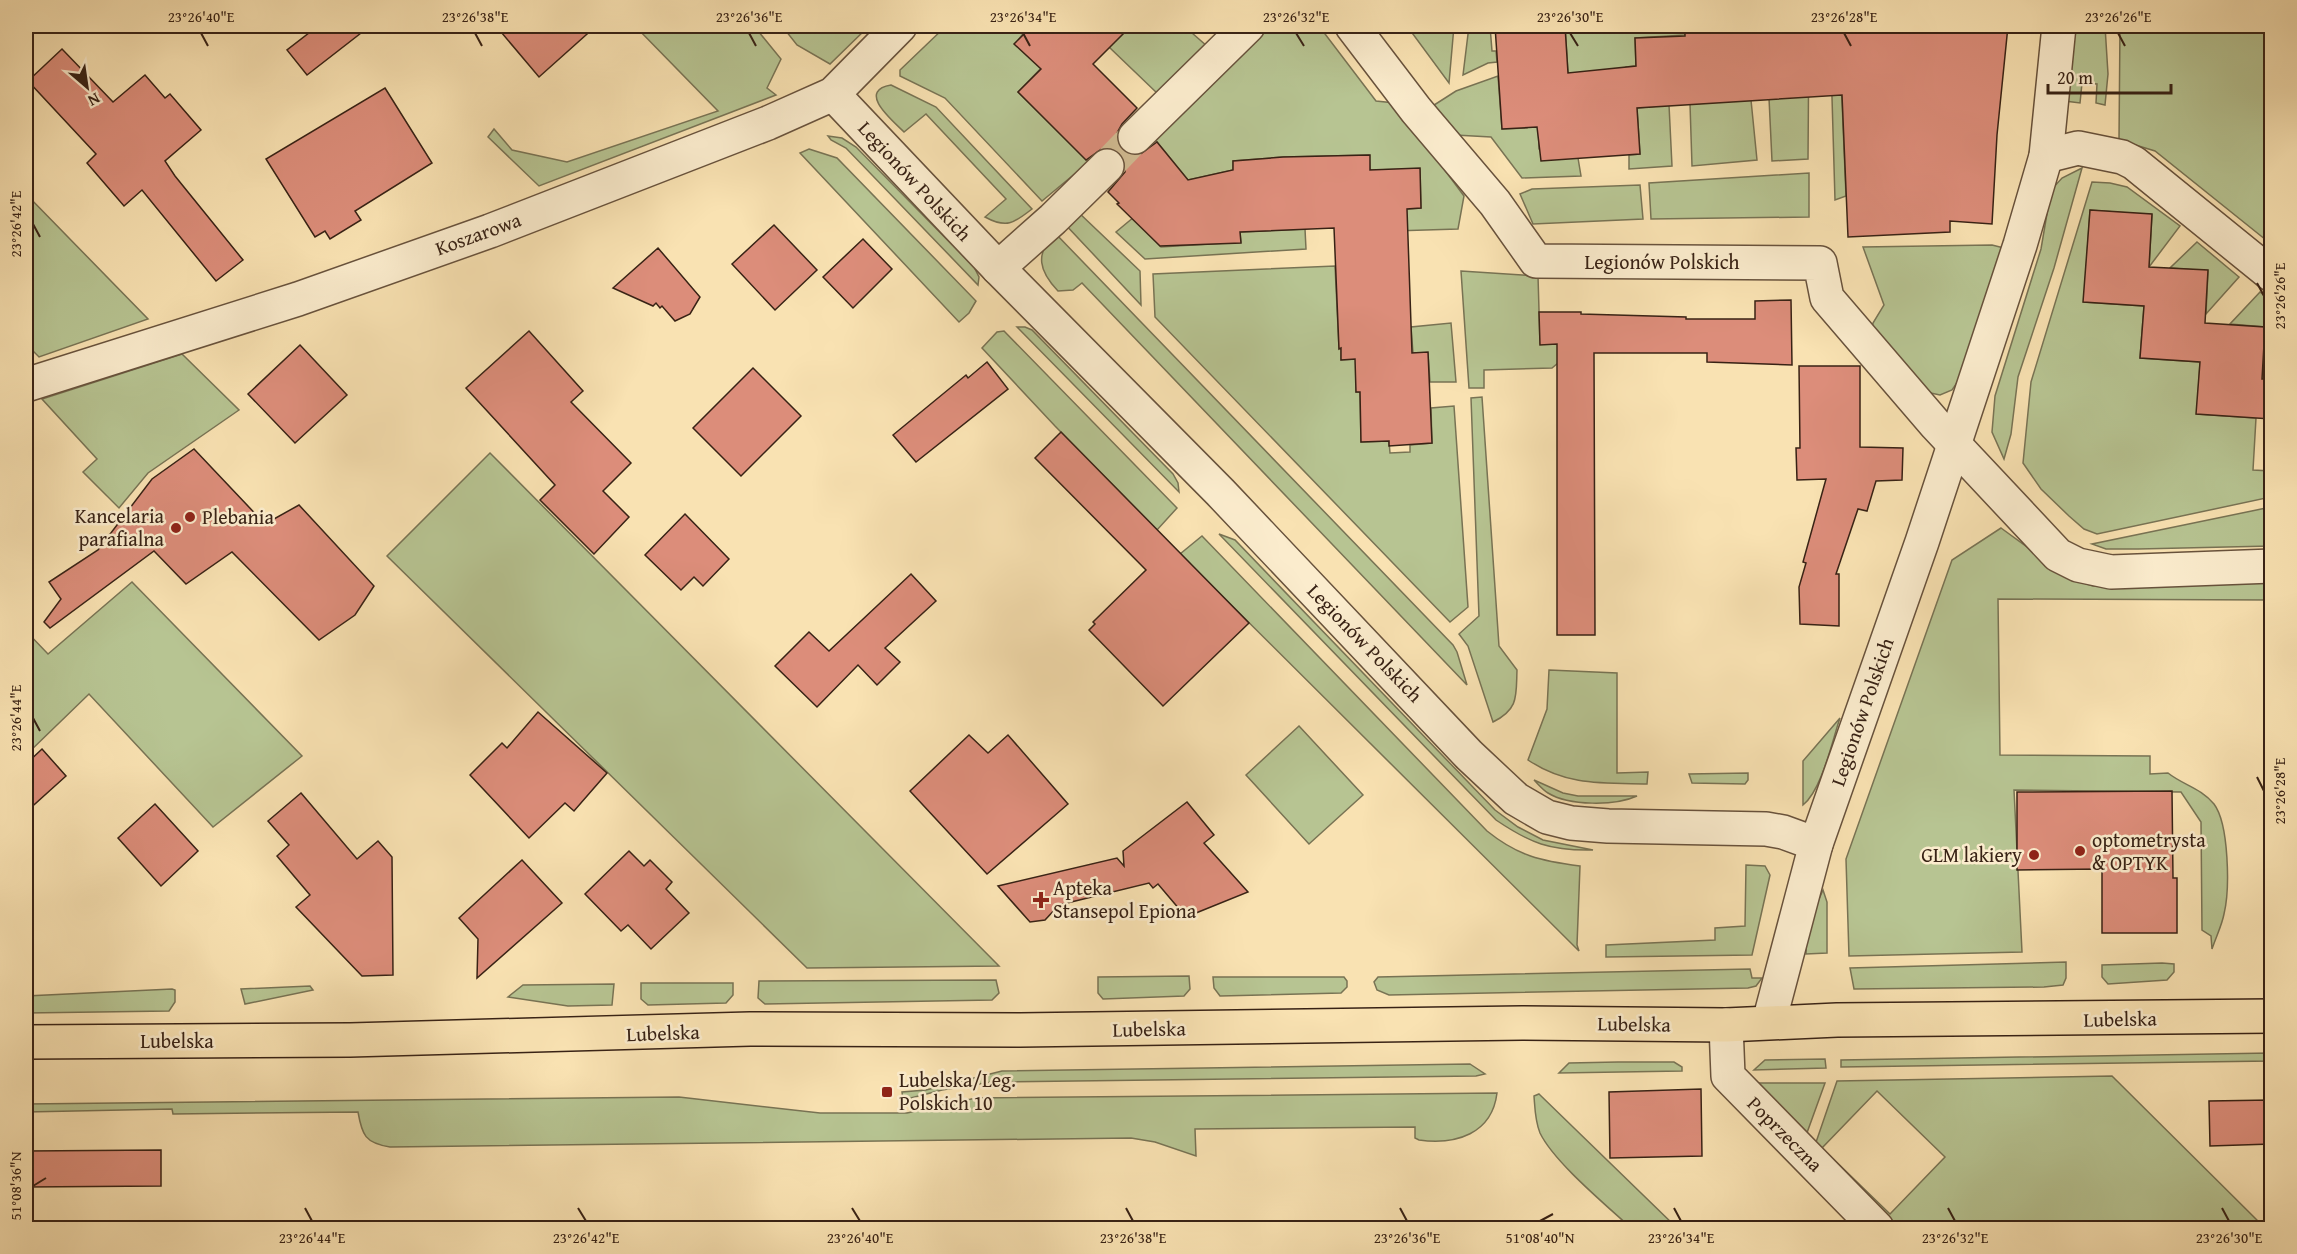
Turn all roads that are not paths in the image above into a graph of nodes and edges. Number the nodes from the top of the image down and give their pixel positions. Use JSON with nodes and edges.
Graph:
{"nodes":[{"id":1,"x":900,"y":26,"type":"edge"},
{"id":2,"x":1248,"y":26,"type":"edge"},
{"id":3,"x":1352,"y":26,"type":"edge"},
{"id":4,"x":2059,"y":26,"type":"edge"},
{"id":5,"x":833,"y":94,"type":"junction"},
{"id":6,"x":1135,"y":137,"type":"tunnel mouth"},
{"id":7,"x":2046,"y":156,"type":"junction"},
{"id":8,"x":1107,"y":166,"type":"tunnel mouth"},
{"id":9,"x":998,"y":268,"type":"junction"},
{"id":10,"x":2271,"y":275,"type":"edge"},
{"id":11,"x":26,"y":385,"type":"edge"},
{"id":12,"x":1955,"y":445,"type":"junction"},
{"id":13,"x":2271,"y":566,"type":"edge"},
{"id":14,"x":1815,"y":844,"type":"junction"},
{"id":15,"x":2271,"y":1016,"type":"edge"},
{"id":16,"x":1769,"y":1022,"type":"junction"},
{"id":17,"x":1726,"y":1025,"type":"junction"},
{"id":18,"x":26,"y":1042,"type":"edge"},
{"id":19,"x":1877,"y":1228,"type":"edge"}],
"edges":[{"from":1,"to":5,"type":"street","name":"Koszarowa"},
{"from":2,"to":6,"type":"street"},
{"from":3,"to":12,"type":"street","name":"Legionów Polskich"},
{"from":4,"to":7,"type":"street","name":"Legionów Polskich"},
{"from":5,"to":9,"type":"street","name":"Legionów Polskich"},
{"from":5,"to":11,"type":"street","name":"Koszarowa"},
{"from":7,"to":10,"type":"street"},
{"from":7,"to":12,"type":"street","name":"Legionów Polskich"},
{"from":8,"to":9,"type":"street"},
{"from":9,"to":14,"type":"street","name":"Legionów Polskich"},
{"from":12,"to":13,"type":"street","name":"Legionów Polskich"},
{"from":12,"to":14,"type":"street","name":"Legionów Polskich"},
{"from":14,"to":16,"type":"street","name":"Legionów Polskich"},
{"from":15,"to":16,"type":"main road","name":"Lubelska"},
{"from":16,"to":17,"type":"main road","name":"Lubelska"},
{"from":17,"to":18,"type":"main road","name":"Lubelska"},
{"from":17,"to":19,"type":"street","name":"Poprzeczna"}]}
